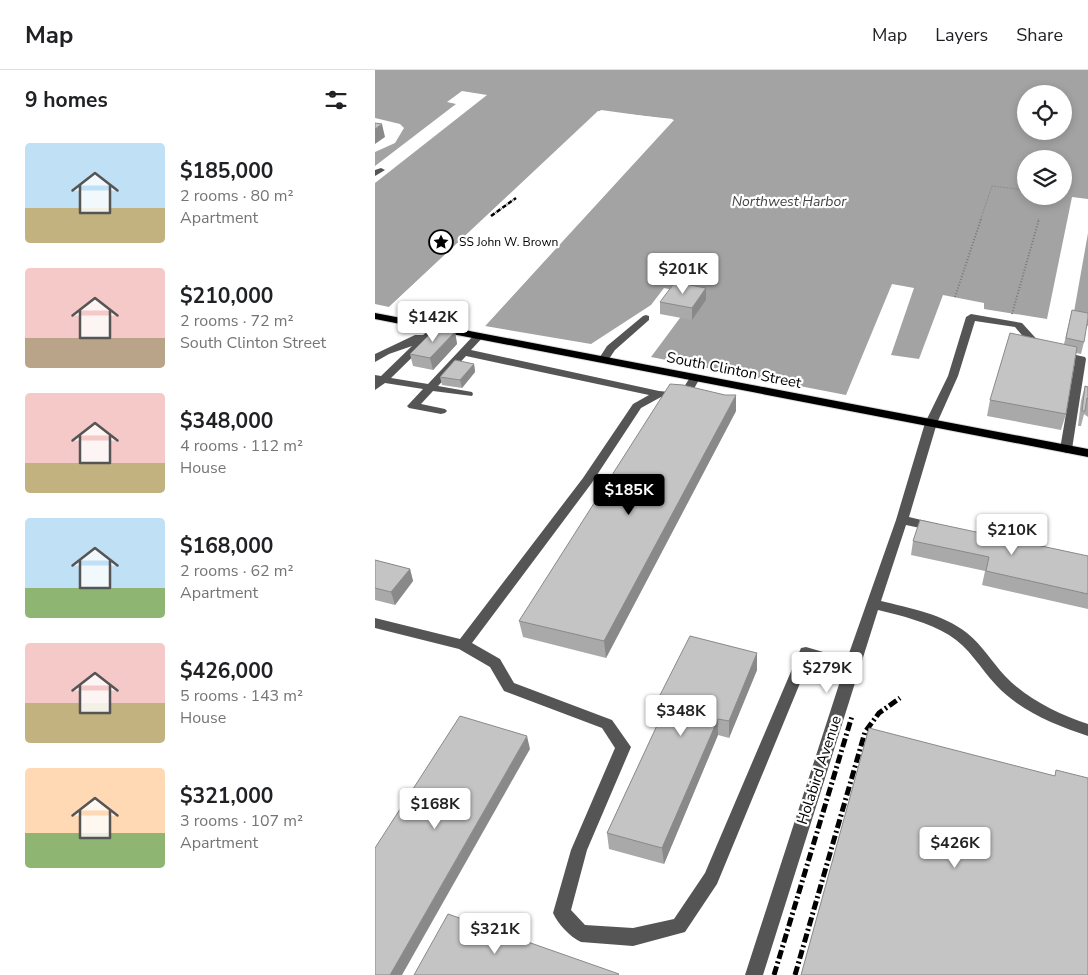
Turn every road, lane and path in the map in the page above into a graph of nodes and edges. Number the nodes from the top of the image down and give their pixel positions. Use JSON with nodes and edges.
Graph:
{"nodes":[{"id":1,"x":1017,"y":189,"type":"edge"},
{"id":2,"x":1039,"y":218,"type":"dead end"},
{"id":3,"x":955,"y":297,"type":"dead end"},
{"id":4,"x":1012,"y":314,"type":"dead end"},
{"id":5,"x":375,"y":316,"type":"edge"},
{"id":6,"x":646,"y":318,"type":"dead end"},
{"id":7,"x":433,"y":327,"type":"junction"},
{"id":8,"x":479,"y":336,"type":"junction"},
{"id":9,"x":375,"y":350,"type":"edge"},
{"id":10,"x":394,"y":351,"type":"junction"},
{"id":11,"x":464,"y":352,"type":"junction"},
{"id":12,"x":375,"y":359,"type":"edge"},
{"id":13,"x":603,"y":360,"type":"junction"},
{"id":14,"x":375,"y":368,"type":"edge"},
{"id":15,"x":695,"y":378,"type":"junction"},
{"id":16,"x":377,"y":380,"type":"edge"},
{"id":17,"x":738,"y":386,"type":"junction"},
{"id":18,"x":431,"y":387,"type":"junction"},
{"id":19,"x":469,"y":394,"type":"dead end"},
{"id":20,"x":659,"y":394,"type":"junction"},
{"id":21,"x":684,"y":396,"type":"junction"},
{"id":22,"x":732,"y":396,"type":"edge"},
{"id":23,"x":701,"y":400,"type":"edge"},
{"id":24,"x":441,"y":411,"type":"dead end"},
{"id":25,"x":931,"y":423,"type":"junction"},
{"id":26,"x":1065,"y":449,"type":"junction"},
{"id":27,"x":1088,"y":453,"type":"edge"},
{"id":28,"x":902,"y":520,"type":"junction"},
{"id":29,"x":948,"y":530,"type":"edge"},
{"id":30,"x":873,"y":604,"type":"junction"},
{"id":31,"x":375,"y":624,"type":"edge"},
{"id":32,"x":463,"y":645,"type":"junction"},
{"id":33,"x":852,"y":666,"type":"junction"},
{"id":34,"x":1088,"y":730,"type":"edge"},
{"id":35,"x":754,"y":975,"type":"edge"}],
"edges":[{"from":1,"to":3,"type":"path"},
{"from":2,"to":4,"type":"path"},
{"from":5,"to":7,"type":"main road","name":"South Clinton Street"},
{"from":6,"to":13,"type":"street"},
{"from":7,"to":8,"type":"main road","name":"South Clinton Street"},
{"from":7,"to":10,"type":"street"},
{"from":7,"to":16,"type":"street"},
{"from":8,"to":11,"type":"street"},
{"from":8,"to":13,"type":"main road","name":"South Clinton Street"},
{"from":9,"to":10,"type":"street"},
{"from":10,"to":12,"type":"street"},
{"from":10,"to":14,"type":"street"},
{"from":10,"to":16,"type":"street"},
{"from":11,"to":18,"type":"street"},
{"from":11,"to":20,"type":"street"},
{"from":13,"to":15,"type":"main road","name":"South Clinton Street"},
{"from":15,"to":17,"type":"main road","name":"South Clinton Street"},
{"from":15,"to":21,"type":"street"},
{"from":16,"to":18,"type":"street"},
{"from":17,"to":22,"type":"street"},
{"from":17,"to":25,"type":"main road","name":"South Clinton Street"},
{"from":18,"to":19,"type":"street"},
{"from":18,"to":24,"type":"street"},
{"from":20,"to":21,"type":"street"},
{"from":20,"to":32,"type":"street"},
{"from":21,"to":23,"type":"street"},
{"from":25,"to":26,"type":"main road","name":"South Clinton Street"},
{"from":25,"to":26,"type":"street","name":"Holabird Avenue"},
{"from":25,"to":28,"type":"street","name":"Holabird Avenue"},
{"from":26,"to":27,"type":"main road","name":"South Clinton Street"},
{"from":28,"to":29,"type":"street"},
{"from":28,"to":30,"type":"street","name":"Holabird Avenue"},
{"from":30,"to":33,"type":"street","name":"Holabird Avenue"},
{"from":30,"to":34,"type":"street"},
{"from":31,"to":32,"type":"street"},
{"from":32,"to":33,"type":"street"},
{"from":33,"to":35,"type":"street","name":"Holabird Avenue"}]}
